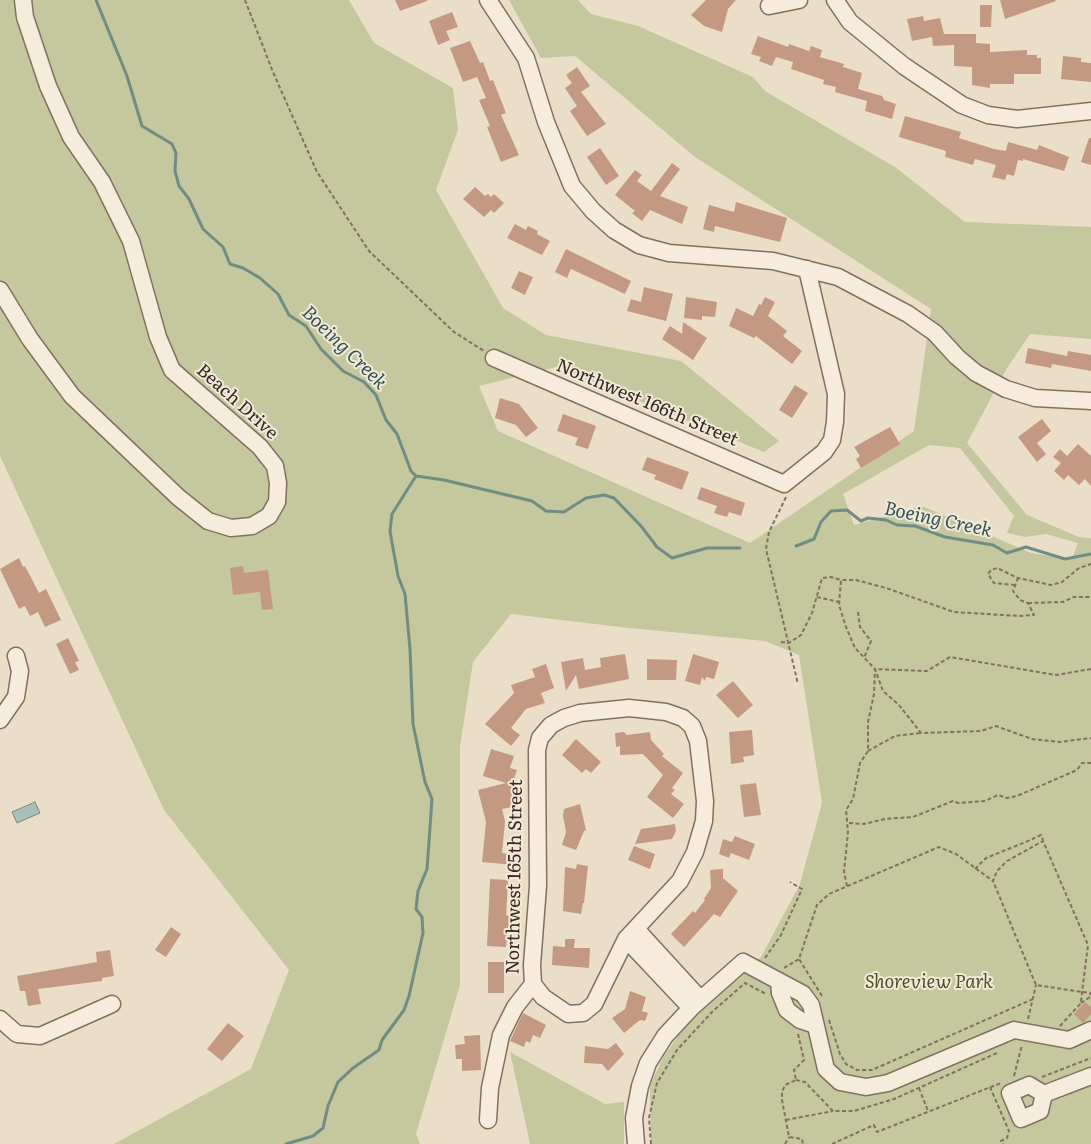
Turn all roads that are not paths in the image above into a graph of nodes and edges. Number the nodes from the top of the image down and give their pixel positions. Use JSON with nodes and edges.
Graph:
{"nodes":[{"id":1,"x":23,"y":0,"type":"edge"},
{"id":2,"x":488,"y":0,"type":"edge"},
{"id":3,"x":799,"y":0,"type":"edge"},
{"id":4,"x":835,"y":0,"type":"edge"},
{"id":5,"x":769,"y":6,"type":"dead end"},
{"id":6,"x":1091,"y":111,"type":"edge"},
{"id":7,"x":807,"y":269,"type":"junction"},
{"id":8,"x":0,"y":290,"type":"edge"},
{"id":9,"x":494,"y":358,"type":"road end"},
{"id":10,"x":1091,"y":402,"type":"edge"},
{"id":11,"x":16,"y":656,"type":"dead end"},
{"id":12,"x":0,"y":720,"type":"edge"},
{"id":13,"x":631,"y":934,"type":"junction"},
{"id":14,"x":777,"y":980,"type":"junction"},
{"id":15,"x":533,"y":984,"type":"junction"},
{"id":16,"x":112,"y":1004,"type":"dead end"},
{"id":17,"x":696,"y":1004,"type":"junction"},
{"id":18,"x":0,"y":1019,"type":"edge"},
{"id":19,"x":822,"y":1022,"type":"junction"},
{"id":20,"x":1091,"y":1030,"type":"edge"},
{"id":21,"x":1091,"y":1076,"type":"edge"},
{"id":22,"x":1044,"y":1094,"type":"dead end"},
{"id":23,"x":488,"y":1120,"type":"dead end"},
{"id":24,"x":636,"y":1144,"type":"edge"}],
"edges":[{"from":1,"to":8,"type":"street","name":"Beach Drive"},
{"from":2,"to":7,"type":"street"},
{"from":3,"to":5,"type":"street"},
{"from":4,"to":6,"type":"street"},
{"from":7,"to":9,"type":"street","name":"Northwest 166th Street"},
{"from":7,"to":10,"type":"street"},
{"from":11,"to":12,"type":"street"},
{"from":13,"to":15,"type":"street","name":"Northwest 165th Street"},
{"from":13,"to":15,"type":"street","name":"Northwest 165th Street"},
{"from":13,"to":17,"type":"street"},
{"from":14,"to":17,"type":"street"},
{"from":14,"to":19,"type":"street"},
{"from":14,"to":19,"type":"street"},
{"from":15,"to":23,"type":"street"},
{"from":16,"to":18,"type":"street"},
{"from":17,"to":24,"type":"street"},
{"from":19,"to":20,"type":"street"},
{"from":21,"to":22,"type":"street"}]}
